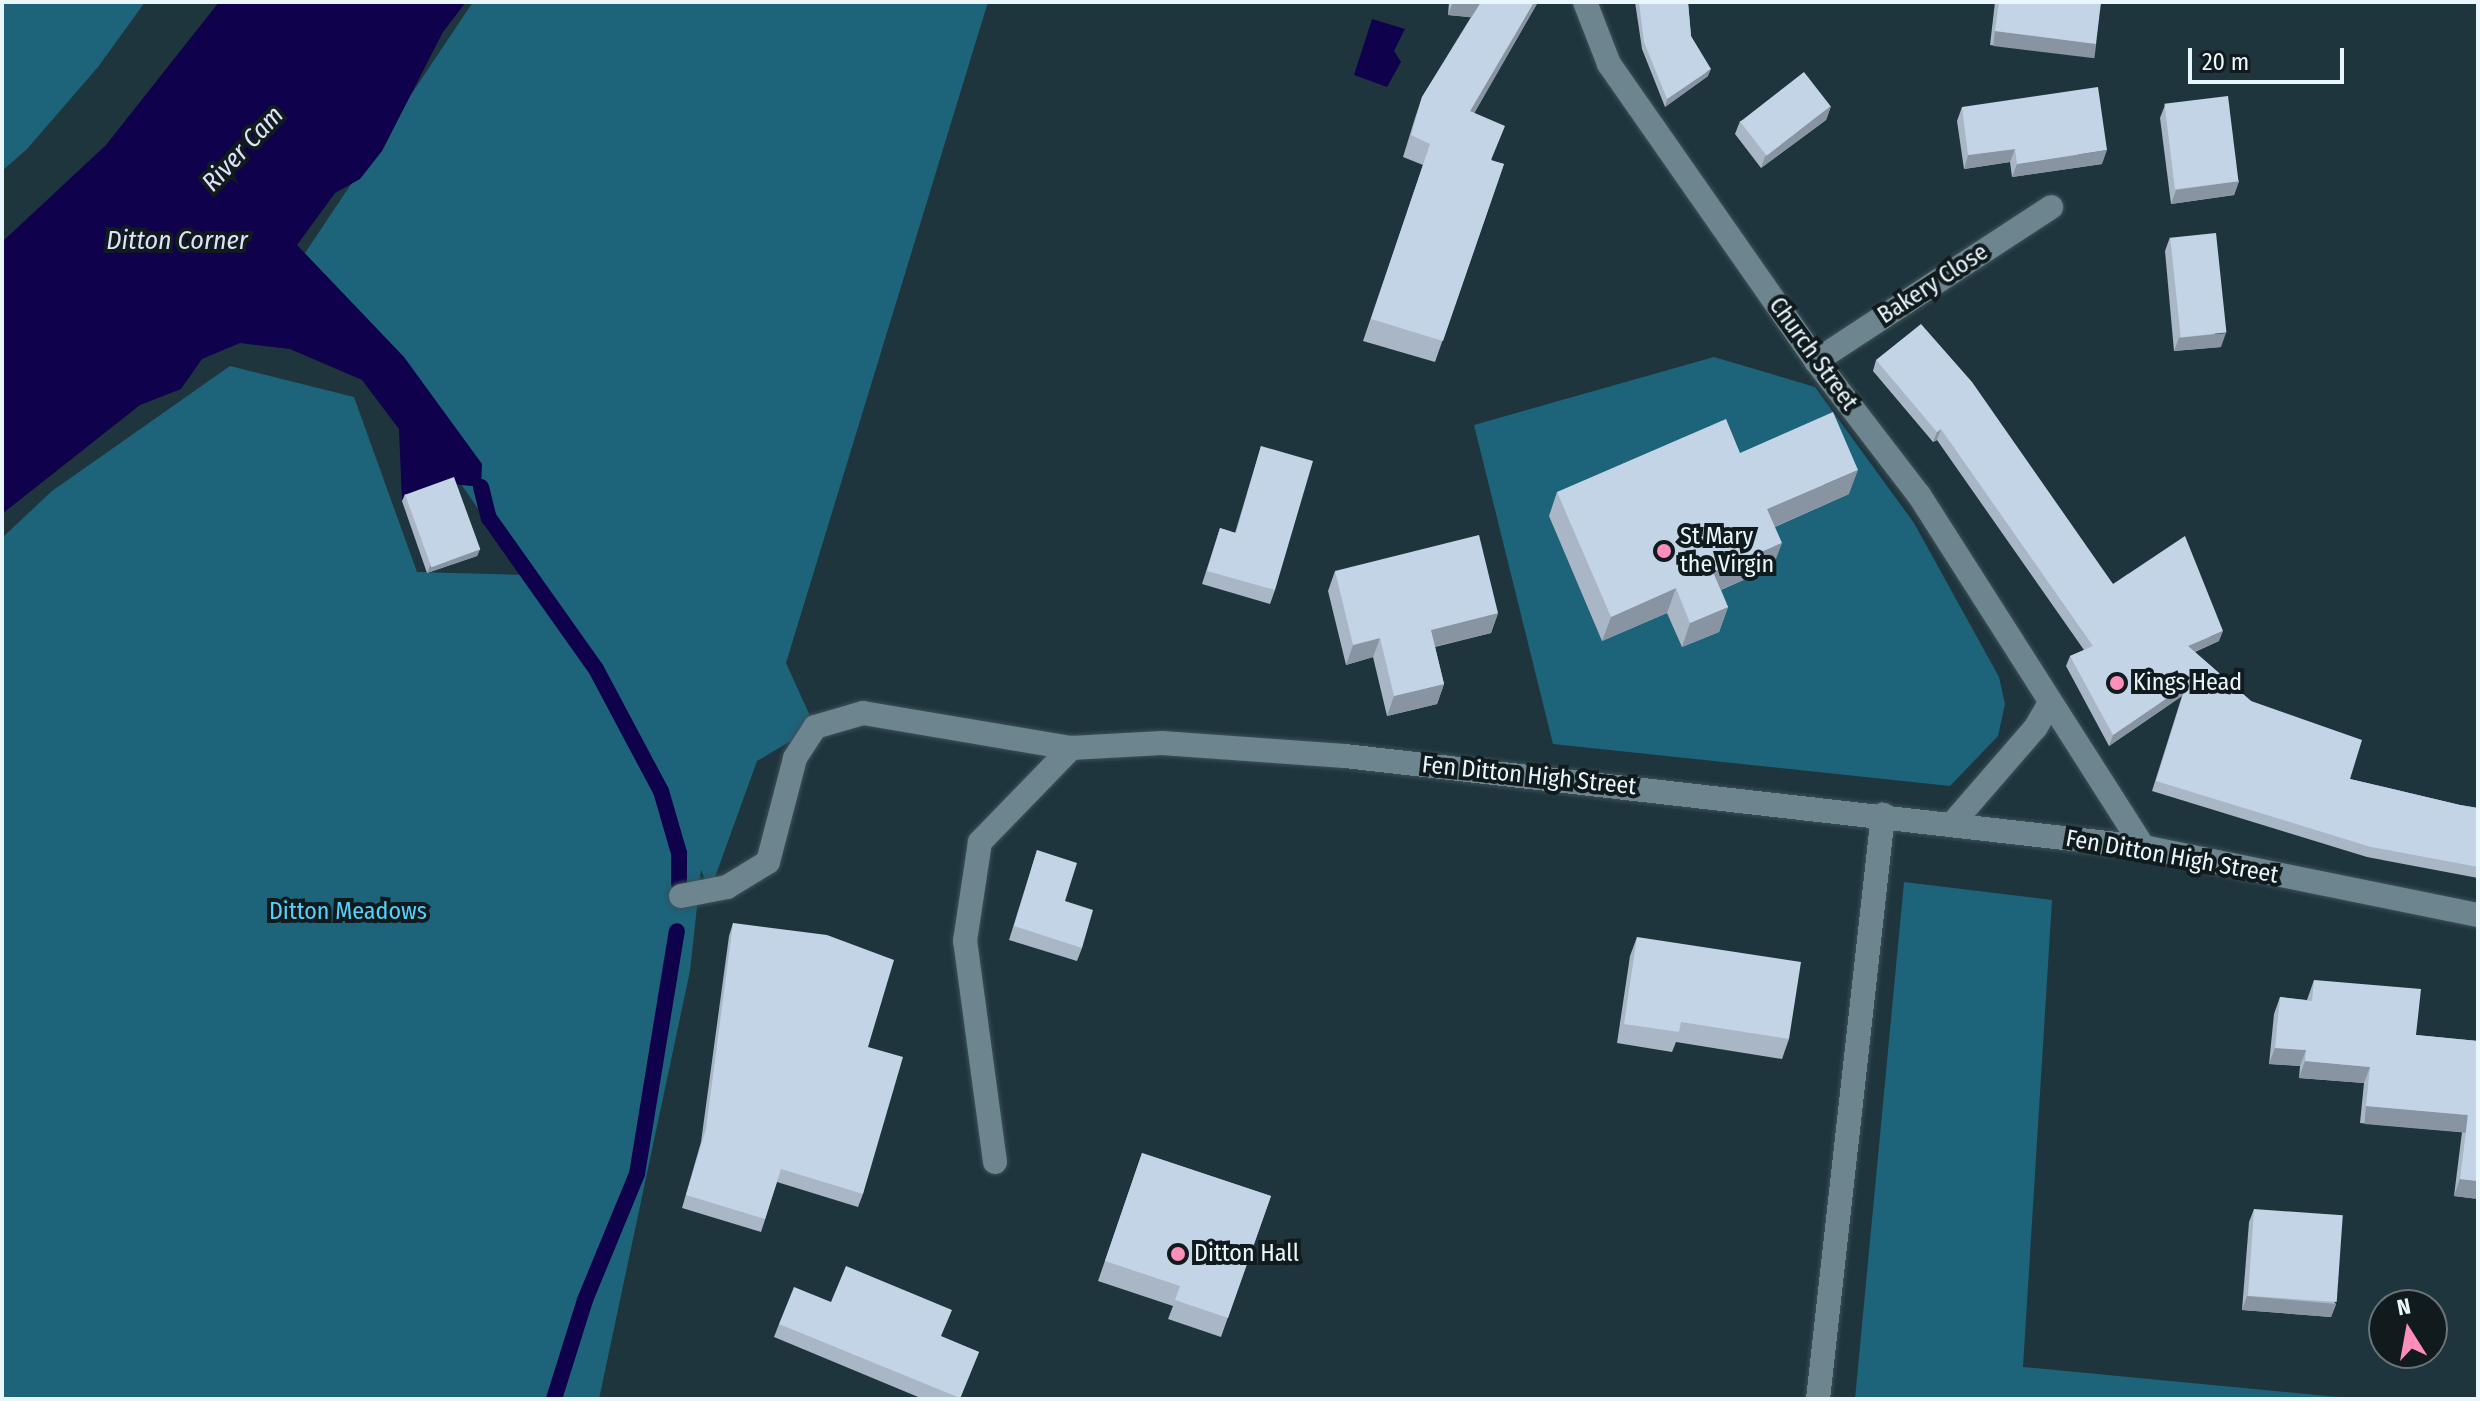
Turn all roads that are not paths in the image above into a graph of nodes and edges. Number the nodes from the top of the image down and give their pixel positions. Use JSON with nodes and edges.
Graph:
{"nodes":[{"id":1,"x":1585,"y":2,"type":"edge"},
{"id":2,"x":2051,"y":207,"type":"dead end"},
{"id":3,"x":1816,"y":361,"type":"junction"},
{"id":4,"x":2050,"y":703,"type":"junction"},
{"id":5,"x":1071,"y":748,"type":"junction"},
{"id":6,"x":1883,"y":815,"type":"junction"},
{"id":7,"x":1952,"y":824,"type":"junction"},
{"id":8,"x":2143,"y":847,"type":"junction"},
{"id":9,"x":681,"y":896,"type":"dead end"},
{"id":10,"x":2478,"y":915,"type":"edge"},
{"id":11,"x":995,"y":1162,"type":"dead end"},
{"id":12,"x":1818,"y":1399,"type":"edge"}],
"edges":[{"from":1,"to":3,"type":"street","name":"Church Street"},
{"from":2,"to":3,"type":"street","name":"Bakery Close"},
{"from":3,"to":4,"type":"street","name":"Church Street"},
{"from":4,"to":7,"type":"street"},
{"from":4,"to":8,"type":"street","name":"Church Street"},
{"from":5,"to":6,"type":"street","name":"Fen Ditton High Street"},
{"from":5,"to":9,"type":"street","name":"Fen Ditton High Street"},
{"from":5,"to":11,"type":"street"},
{"from":6,"to":7,"type":"street","name":"Fen Ditton High Street"},
{"from":6,"to":12,"type":"street"},
{"from":7,"to":8,"type":"street","name":"Fen Ditton High Street"},
{"from":8,"to":10,"type":"street","name":"Fen Ditton High Street"}]}
